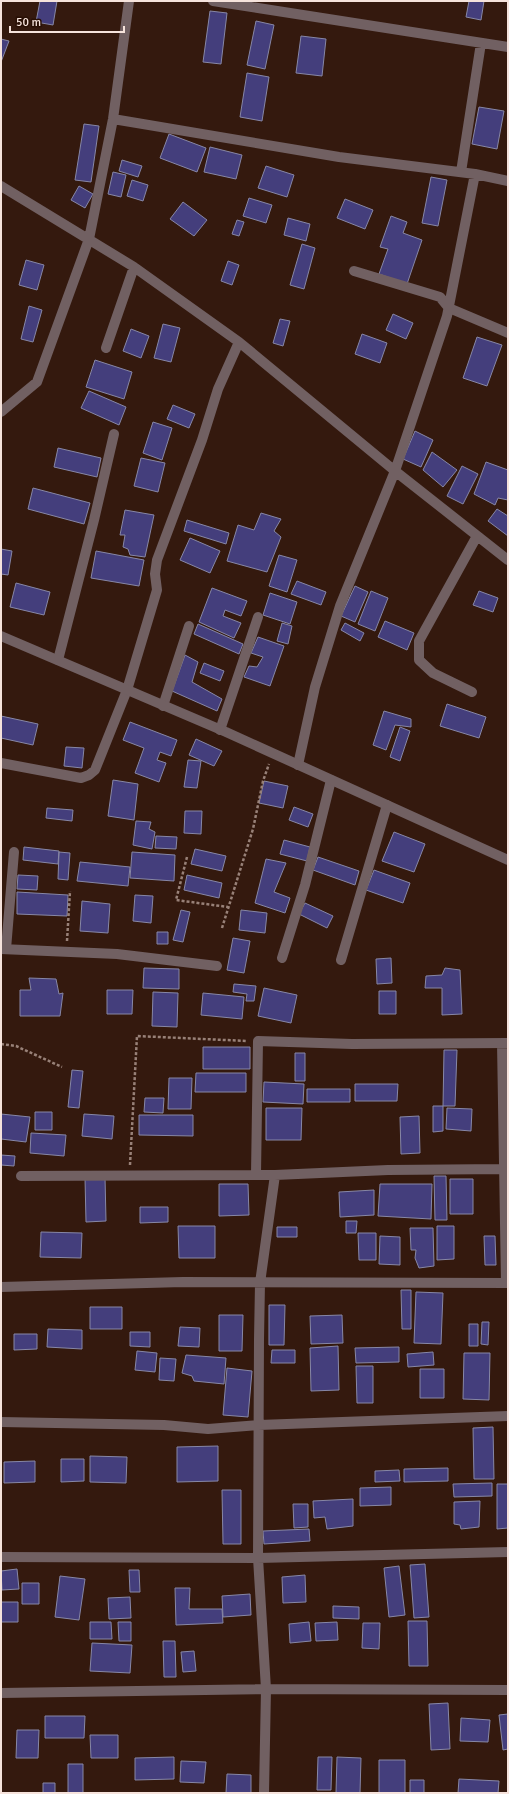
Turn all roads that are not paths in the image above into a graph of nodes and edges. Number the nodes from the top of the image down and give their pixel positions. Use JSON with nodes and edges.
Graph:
{"nodes":[{"id":1,"x":129,"y":1,"type":"edge"},
{"id":2,"x":213,"y":1,"type":"edge"},
{"id":3,"x":480,"y":43,"type":"junction"},
{"id":4,"x":508,"y":47,"type":"edge"},
{"id":5,"x":113,"y":118,"type":"junction"},
{"id":6,"x":461,"y":172,"type":"junction"},
{"id":7,"x":475,"y":174,"type":"junction"},
{"id":8,"x":508,"y":181,"type":"edge"},
{"id":9,"x":1,"y":186,"type":"edge"},
{"id":10,"x":89,"y":239,"type":"junction"},
{"id":11,"x":134,"y":267,"type":"junction"},
{"id":12,"x":354,"y":271,"type":"dead end"},
{"id":13,"x":449,"y":308,"type":"junction"},
{"id":14,"x":508,"y":333,"type":"edge"},
{"id":15,"x":240,"y":342,"type":"junction"},
{"id":16,"x":106,"y":348,"type":"dead end"},
{"id":17,"x":1,"y":412,"type":"edge"},
{"id":18,"x":114,"y":434,"type":"dead end"},
{"id":19,"x":395,"y":471,"type":"junction"},
{"id":20,"x":477,"y":536,"type":"junction"},
{"id":21,"x":508,"y":560,"type":"edge"},
{"id":22,"x":258,"y":617,"type":"dead end"},
{"id":23,"x":189,"y":626,"type":"dead end"},
{"id":24,"x":1,"y":636,"type":"edge"},
{"id":25,"x":58,"y":660,"type":"junction"},
{"id":26,"x":127,"y":690,"type":"junction"},
{"id":27,"x":472,"y":692,"type":"dead end"},
{"id":28,"x":163,"y":706,"type":"junction"},
{"id":29,"x":220,"y":730,"type":"junction"},
{"id":30,"x":1,"y":763,"type":"edge"},
{"id":31,"x":298,"y":765,"type":"junction"},
{"id":32,"x":331,"y":780,"type":"junction"},
{"id":33,"x":387,"y":805,"type":"junction"},
{"id":34,"x":14,"y":852,"type":"dead end"},
{"id":35,"x":508,"y":860,"type":"edge"},
{"id":36,"x":4,"y":949,"type":"edge"},
{"id":37,"x":282,"y":958,"type":"dead end"},
{"id":38,"x":341,"y":960,"type":"dead end"},
{"id":39,"x":217,"y":966,"type":"dead end"},
{"id":40,"x":505,"y":1043,"type":"edge"},
{"id":41,"x":504,"y":1169,"type":"junction"},
{"id":42,"x":256,"y":1174,"type":"junction"},
{"id":43,"x":275,"y":1174,"type":"junction"},
{"id":44,"x":21,"y":1176,"type":"dead end"},
{"id":45,"x":260,"y":1283,"type":"junction"},
{"id":46,"x":507,"y":1283,"type":"edge"},
{"id":47,"x":1,"y":1287,"type":"edge"},
{"id":48,"x":508,"y":1416,"type":"edge"},
{"id":49,"x":1,"y":1422,"type":"edge"},
{"id":50,"x":259,"y":1425,"type":"junction"},
{"id":51,"x":508,"y":1552,"type":"edge"},
{"id":52,"x":1,"y":1557,"type":"edge"},
{"id":53,"x":258,"y":1558,"type":"junction"},
{"id":54,"x":266,"y":1689,"type":"junction"},
{"id":55,"x":508,"y":1690,"type":"edge"},
{"id":56,"x":1,"y":1693,"type":"edge"},
{"id":57,"x":264,"y":1793,"type":"edge"}],
"edges":[{"from":1,"to":5,"type":"street"},
{"from":2,"to":3,"type":"street"},
{"from":3,"to":4,"type":"street"},
{"from":3,"to":6,"type":"street"},
{"from":5,"to":6,"type":"street"},
{"from":5,"to":10,"type":"street"},
{"from":6,"to":7,"type":"street"},
{"from":7,"to":8,"type":"street"},
{"from":7,"to":13,"type":"street"},
{"from":9,"to":10,"type":"street"},
{"from":10,"to":11,"type":"street"},
{"from":10,"to":17,"type":"street"},
{"from":11,"to":15,"type":"street"},
{"from":11,"to":16,"type":"street"},
{"from":12,"to":13,"type":"street"},
{"from":13,"to":14,"type":"street"},
{"from":13,"to":19,"type":"street"},
{"from":15,"to":19,"type":"street"},
{"from":15,"to":26,"type":"street"},
{"from":18,"to":25,"type":"street"},
{"from":19,"to":20,"type":"street"},
{"from":19,"to":31,"type":"street"},
{"from":20,"to":21,"type":"street"},
{"from":20,"to":27,"type":"street"},
{"from":22,"to":29,"type":"street"},
{"from":23,"to":28,"type":"street"},
{"from":24,"to":25,"type":"street"},
{"from":25,"to":26,"type":"street"},
{"from":26,"to":28,"type":"street"},
{"from":26,"to":30,"type":"street"},
{"from":28,"to":29,"type":"street"},
{"from":29,"to":31,"type":"street"},
{"from":31,"to":32,"type":"street"},
{"from":32,"to":33,"type":"street"},
{"from":32,"to":37,"type":"street"},
{"from":33,"to":35,"type":"street"},
{"from":33,"to":38,"type":"street"},
{"from":34,"to":36,"type":"street"},
{"from":36,"to":39,"type":"street"},
{"from":40,"to":41,"type":"street"},
{"from":40,"to":42,"type":"street"},
{"from":41,"to":43,"type":"street"},
{"from":41,"to":46,"type":"street"},
{"from":42,"to":43,"type":"street"},
{"from":42,"to":44,"type":"street"},
{"from":43,"to":45,"type":"street"},
{"from":45,"to":46,"type":"street"},
{"from":45,"to":47,"type":"street"},
{"from":45,"to":50,"type":"street"},
{"from":48,"to":50,"type":"street"},
{"from":49,"to":50,"type":"street"},
{"from":50,"to":53,"type":"street"},
{"from":51,"to":53,"type":"street"},
{"from":52,"to":53,"type":"street"},
{"from":53,"to":54,"type":"street"},
{"from":54,"to":55,"type":"street"},
{"from":54,"to":56,"type":"street"},
{"from":54,"to":57,"type":"street"}]}
